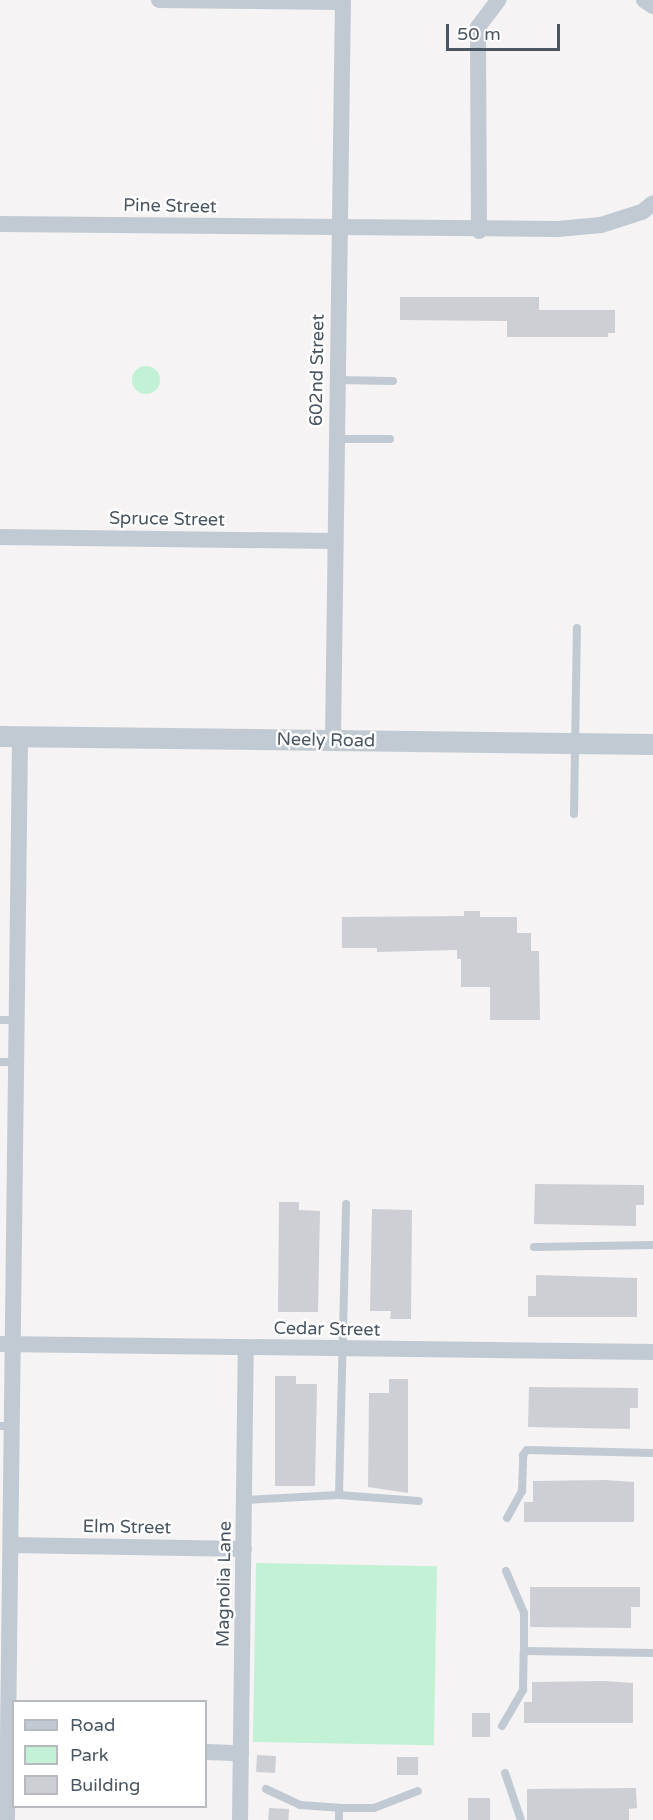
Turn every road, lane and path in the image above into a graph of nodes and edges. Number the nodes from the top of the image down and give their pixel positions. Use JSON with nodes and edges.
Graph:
{"nodes":[{"id":1,"x":159,"y":0,"type":"edge"},
{"id":2,"x":498,"y":0,"type":"edge"},
{"id":3,"x":644,"y":0,"type":"edge"},
{"id":4,"x":343,"y":1,"type":"edge"},
{"id":5,"x":653,"y":6,"type":"edge"},
{"id":6,"x":653,"y":203,"type":"edge"},
{"id":7,"x":0,"y":224,"type":"edge"},
{"id":8,"x":339,"y":227,"type":"junction"},
{"id":9,"x":478,"y":231,"type":"junction"},
{"id":10,"x":337,"y":380,"type":"junction"},
{"id":11,"x":393,"y":381,"type":"dead end"},
{"id":12,"x":336,"y":439,"type":"junction"},
{"id":13,"x":390,"y":439,"type":"dead end"},
{"id":14,"x":0,"y":537,"type":"edge"},
{"id":15,"x":334,"y":541,"type":"junction"},
{"id":16,"x":577,"y":628,"type":"dead end"},
{"id":17,"x":10,"y":736,"type":"edge"},
{"id":18,"x":333,"y":740,"type":"junction"},
{"id":19,"x":575,"y":743,"type":"junction"},
{"id":20,"x":653,"y":744,"type":"edge"},
{"id":21,"x":574,"y":814,"type":"dead end"},
{"id":22,"x":8,"y":1020,"type":"edge"},
{"id":23,"x":8,"y":1062,"type":"edge"},
{"id":24,"x":346,"y":1204,"type":"dead end"},
{"id":25,"x":653,"y":1245,"type":"edge"},
{"id":26,"x":534,"y":1246,"type":"dead end"},
{"id":27,"x":7,"y":1344,"type":"edge"},
{"id":28,"x":246,"y":1348,"type":"junction"},
{"id":29,"x":344,"y":1349,"type":"junction"},
{"id":30,"x":653,"y":1352,"type":"edge"},
{"id":31,"x":6,"y":1426,"type":"edge"},
{"id":32,"x":653,"y":1453,"type":"edge"},
{"id":33,"x":6,"y":1468,"type":"edge"},
{"id":34,"x":339,"y":1495,"type":"junction"},
{"id":35,"x":245,"y":1500,"type":"junction"},
{"id":36,"x":419,"y":1501,"type":"dead end"},
{"id":37,"x":507,"y":1518,"type":"dead end"},
{"id":38,"x":11,"y":1545,"type":"junction"},
{"id":39,"x":244,"y":1549,"type":"junction"},
{"id":40,"x":506,"y":1571,"type":"dead end"},
{"id":41,"x":524,"y":1651,"type":"junction"},
{"id":42,"x":653,"y":1653,"type":"edge"},
{"id":43,"x":502,"y":1726,"type":"dead end"},
{"id":44,"x":11,"y":1748,"type":"edge"},
{"id":45,"x":207,"y":1752,"type":"edge"},
{"id":46,"x":241,"y":1753,"type":"junction"},
{"id":47,"x":505,"y":1773,"type":"dead end"},
{"id":48,"x":266,"y":1790,"type":"dead end"},
{"id":49,"x":418,"y":1791,"type":"dead end"},
{"id":50,"x":339,"y":1808,"type":"junction"},
{"id":51,"x":7,"y":1820,"type":"edge"},
{"id":52,"x":240,"y":1820,"type":"edge"},
{"id":53,"x":339,"y":1820,"type":"edge"},
{"id":54,"x":521,"y":1820,"type":"edge"}],
"edges":[{"from":1,"to":4,"type":"street"},
{"from":2,"to":9,"type":"street"},
{"from":3,"to":5,"type":"street"},
{"from":4,"to":8,"type":"street","name":"602nd Street"},
{"from":6,"to":9,"type":"street","name":"Pine Street"},
{"from":7,"to":8,"type":"street","name":"Pine Street"},
{"from":8,"to":9,"type":"street","name":"Pine Street"},
{"from":8,"to":10,"type":"street","name":"602nd Street"},
{"from":10,"to":11,"type":"lane"},
{"from":10,"to":12,"type":"street","name":"602nd Street"},
{"from":12,"to":13,"type":"lane"},
{"from":12,"to":15,"type":"street","name":"602nd Street"},
{"from":14,"to":15,"type":"street","name":"Spruce Street"},
{"from":15,"to":18,"type":"street","name":"602nd Street"},
{"from":16,"to":19,"type":"lane"},
{"from":17,"to":18,"type":"street","name":"Neely Road"},
{"from":17,"to":22,"type":"street"},
{"from":18,"to":19,"type":"street","name":"Neely Road"},
{"from":19,"to":20,"type":"street","name":"Neely Road"},
{"from":19,"to":21,"type":"lane"},
{"from":22,"to":23,"type":"street"},
{"from":23,"to":27,"type":"street"},
{"from":24,"to":29,"type":"lane"},
{"from":25,"to":26,"type":"lane"},
{"from":27,"to":28,"type":"street","name":"Cedar Street"},
{"from":27,"to":31,"type":"street"},
{"from":28,"to":29,"type":"street","name":"Cedar Street"},
{"from":28,"to":35,"type":"street","name":"Magnolia Lane"},
{"from":29,"to":30,"type":"street","name":"Cedar Street"},
{"from":29,"to":34,"type":"lane"},
{"from":31,"to":33,"type":"street"},
{"from":32,"to":37,"type":"lane"},
{"from":33,"to":38,"type":"street"},
{"from":34,"to":35,"type":"lane"},
{"from":34,"to":36,"type":"lane"},
{"from":35,"to":39,"type":"street","name":"Magnolia Lane"},
{"from":38,"to":39,"type":"street","name":"Elm Street"},
{"from":38,"to":44,"type":"street"},
{"from":39,"to":46,"type":"street","name":"Magnolia Lane"},
{"from":40,"to":41,"type":"lane"},
{"from":41,"to":42,"type":"lane"},
{"from":41,"to":43,"type":"lane"},
{"from":44,"to":51,"type":"street"},
{"from":45,"to":46,"type":"street"},
{"from":46,"to":52,"type":"street","name":"Magnolia Lane"},
{"from":47,"to":54,"type":"lane"},
{"from":48,"to":50,"type":"lane"},
{"from":49,"to":50,"type":"lane"},
{"from":50,"to":53,"type":"lane"}]}
